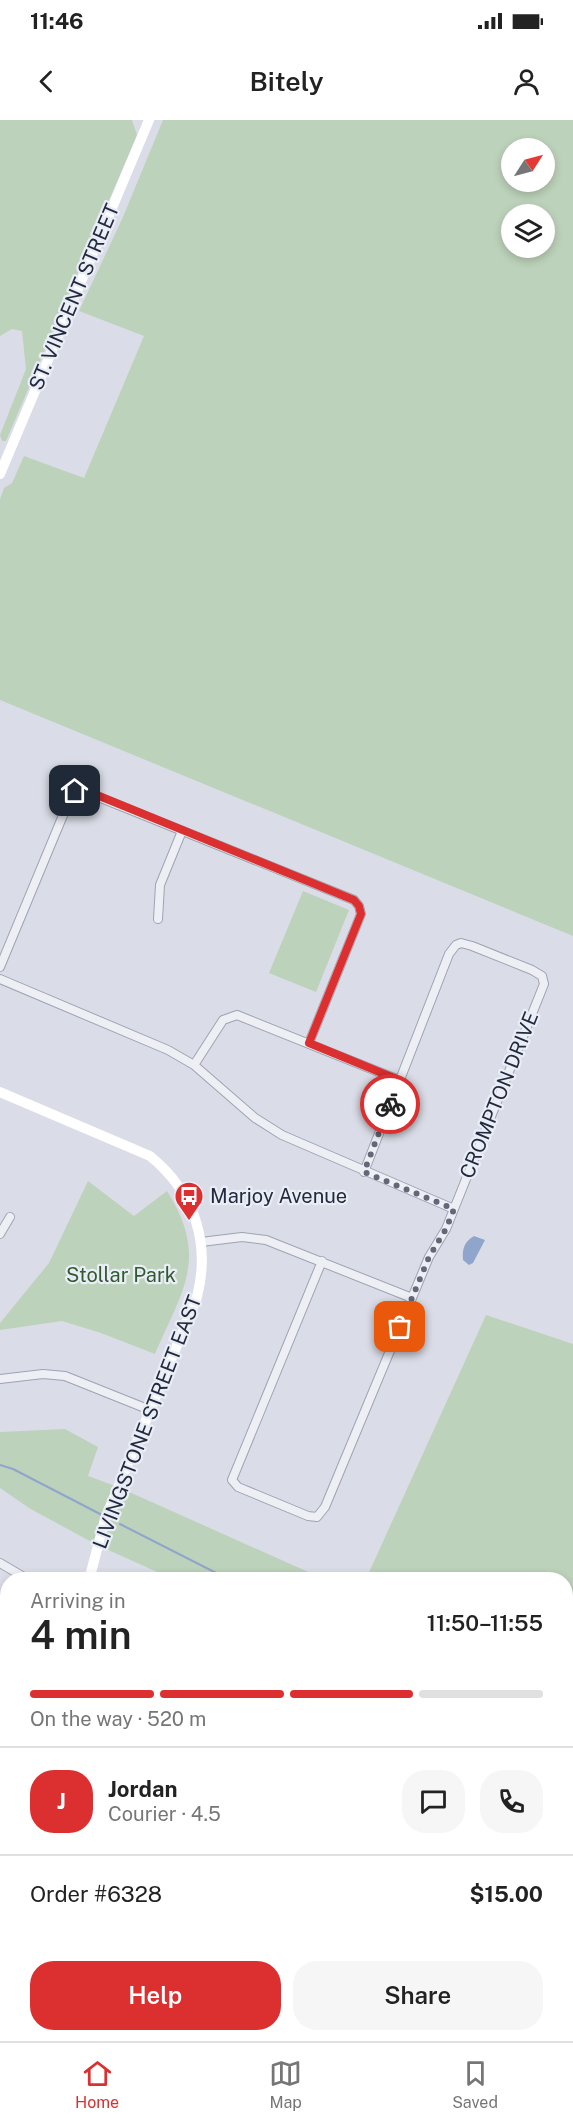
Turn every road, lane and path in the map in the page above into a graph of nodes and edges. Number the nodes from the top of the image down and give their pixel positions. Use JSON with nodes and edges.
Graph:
{"nodes":[{"id":1,"x":149,"y":120,"type":"edge"},
{"id":2,"x":1,"y":469,"type":"edge"},
{"id":3,"x":182,"y":831,"type":"junction"},
{"id":4,"x":158,"y":919,"type":"dead end"},
{"id":5,"x":0,"y":967,"type":"edge"},
{"id":6,"x":0,"y":979,"type":"edge"},
{"id":7,"x":309,"y":1043,"type":"junction"},
{"id":8,"x":194,"y":1065,"type":"junction"},
{"id":9,"x":399,"y":1080,"type":"junction"},
{"id":10,"x":0,"y":1092,"type":"edge"},
{"id":11,"x":364,"y":1172,"type":"junction"},
{"id":12,"x":454,"y":1209,"type":"junction"},
{"id":13,"x":10,"y":1216,"type":"dead end"},
{"id":14,"x":0,"y":1234,"type":"edge"},
{"id":15,"x":201,"y":1242,"type":"junction"},
{"id":16,"x":322,"y":1261,"type":"junction"},
{"id":17,"x":412,"y":1298,"type":"junction"},
{"id":18,"x":0,"y":1379,"type":"edge"},
{"id":19,"x":150,"y":1410,"type":"junction"},
{"id":20,"x":0,"y":1563,"type":"edge"},
{"id":21,"x":15,"y":1572,"type":"edge"},
{"id":22,"x":91,"y":1572,"type":"edge"}],
"edges":[{"from":1,"to":2,"type":"street","name":"ST. VINCENT STREET"},
{"from":3,"to":4,"type":"street"},
{"from":3,"to":5,"type":"street"},
{"from":3,"to":7,"type":"street"},
{"from":6,"to":8,"type":"street"},
{"from":7,"to":8,"type":"street"},
{"from":7,"to":9,"type":"street"},
{"from":8,"to":11,"type":"street"},
{"from":9,"to":11,"type":"street","name":"CROMPTON DRIVE"},
{"from":9,"to":12,"type":"street","name":"CROMPTON DRIVE"},
{"from":10,"to":15,"type":"street","name":"LIVINGSTONE STREET EAST"},
{"from":11,"to":12,"type":"street"},
{"from":12,"to":17,"type":"street","name":"CROMPTON DRIVE"},
{"from":13,"to":14,"type":"street"},
{"from":15,"to":16,"type":"street"},
{"from":15,"to":19,"type":"street","name":"LIVINGSTONE STREET EAST"},
{"from":16,"to":17,"type":"street"},
{"from":16,"to":17,"type":"street","name":"CROMPTON DRIVE"},
{"from":18,"to":19,"type":"street"},
{"from":19,"to":22,"type":"street","name":"LIVINGSTONE STREET EAST"},
{"from":20,"to":21,"type":"street"}]}
